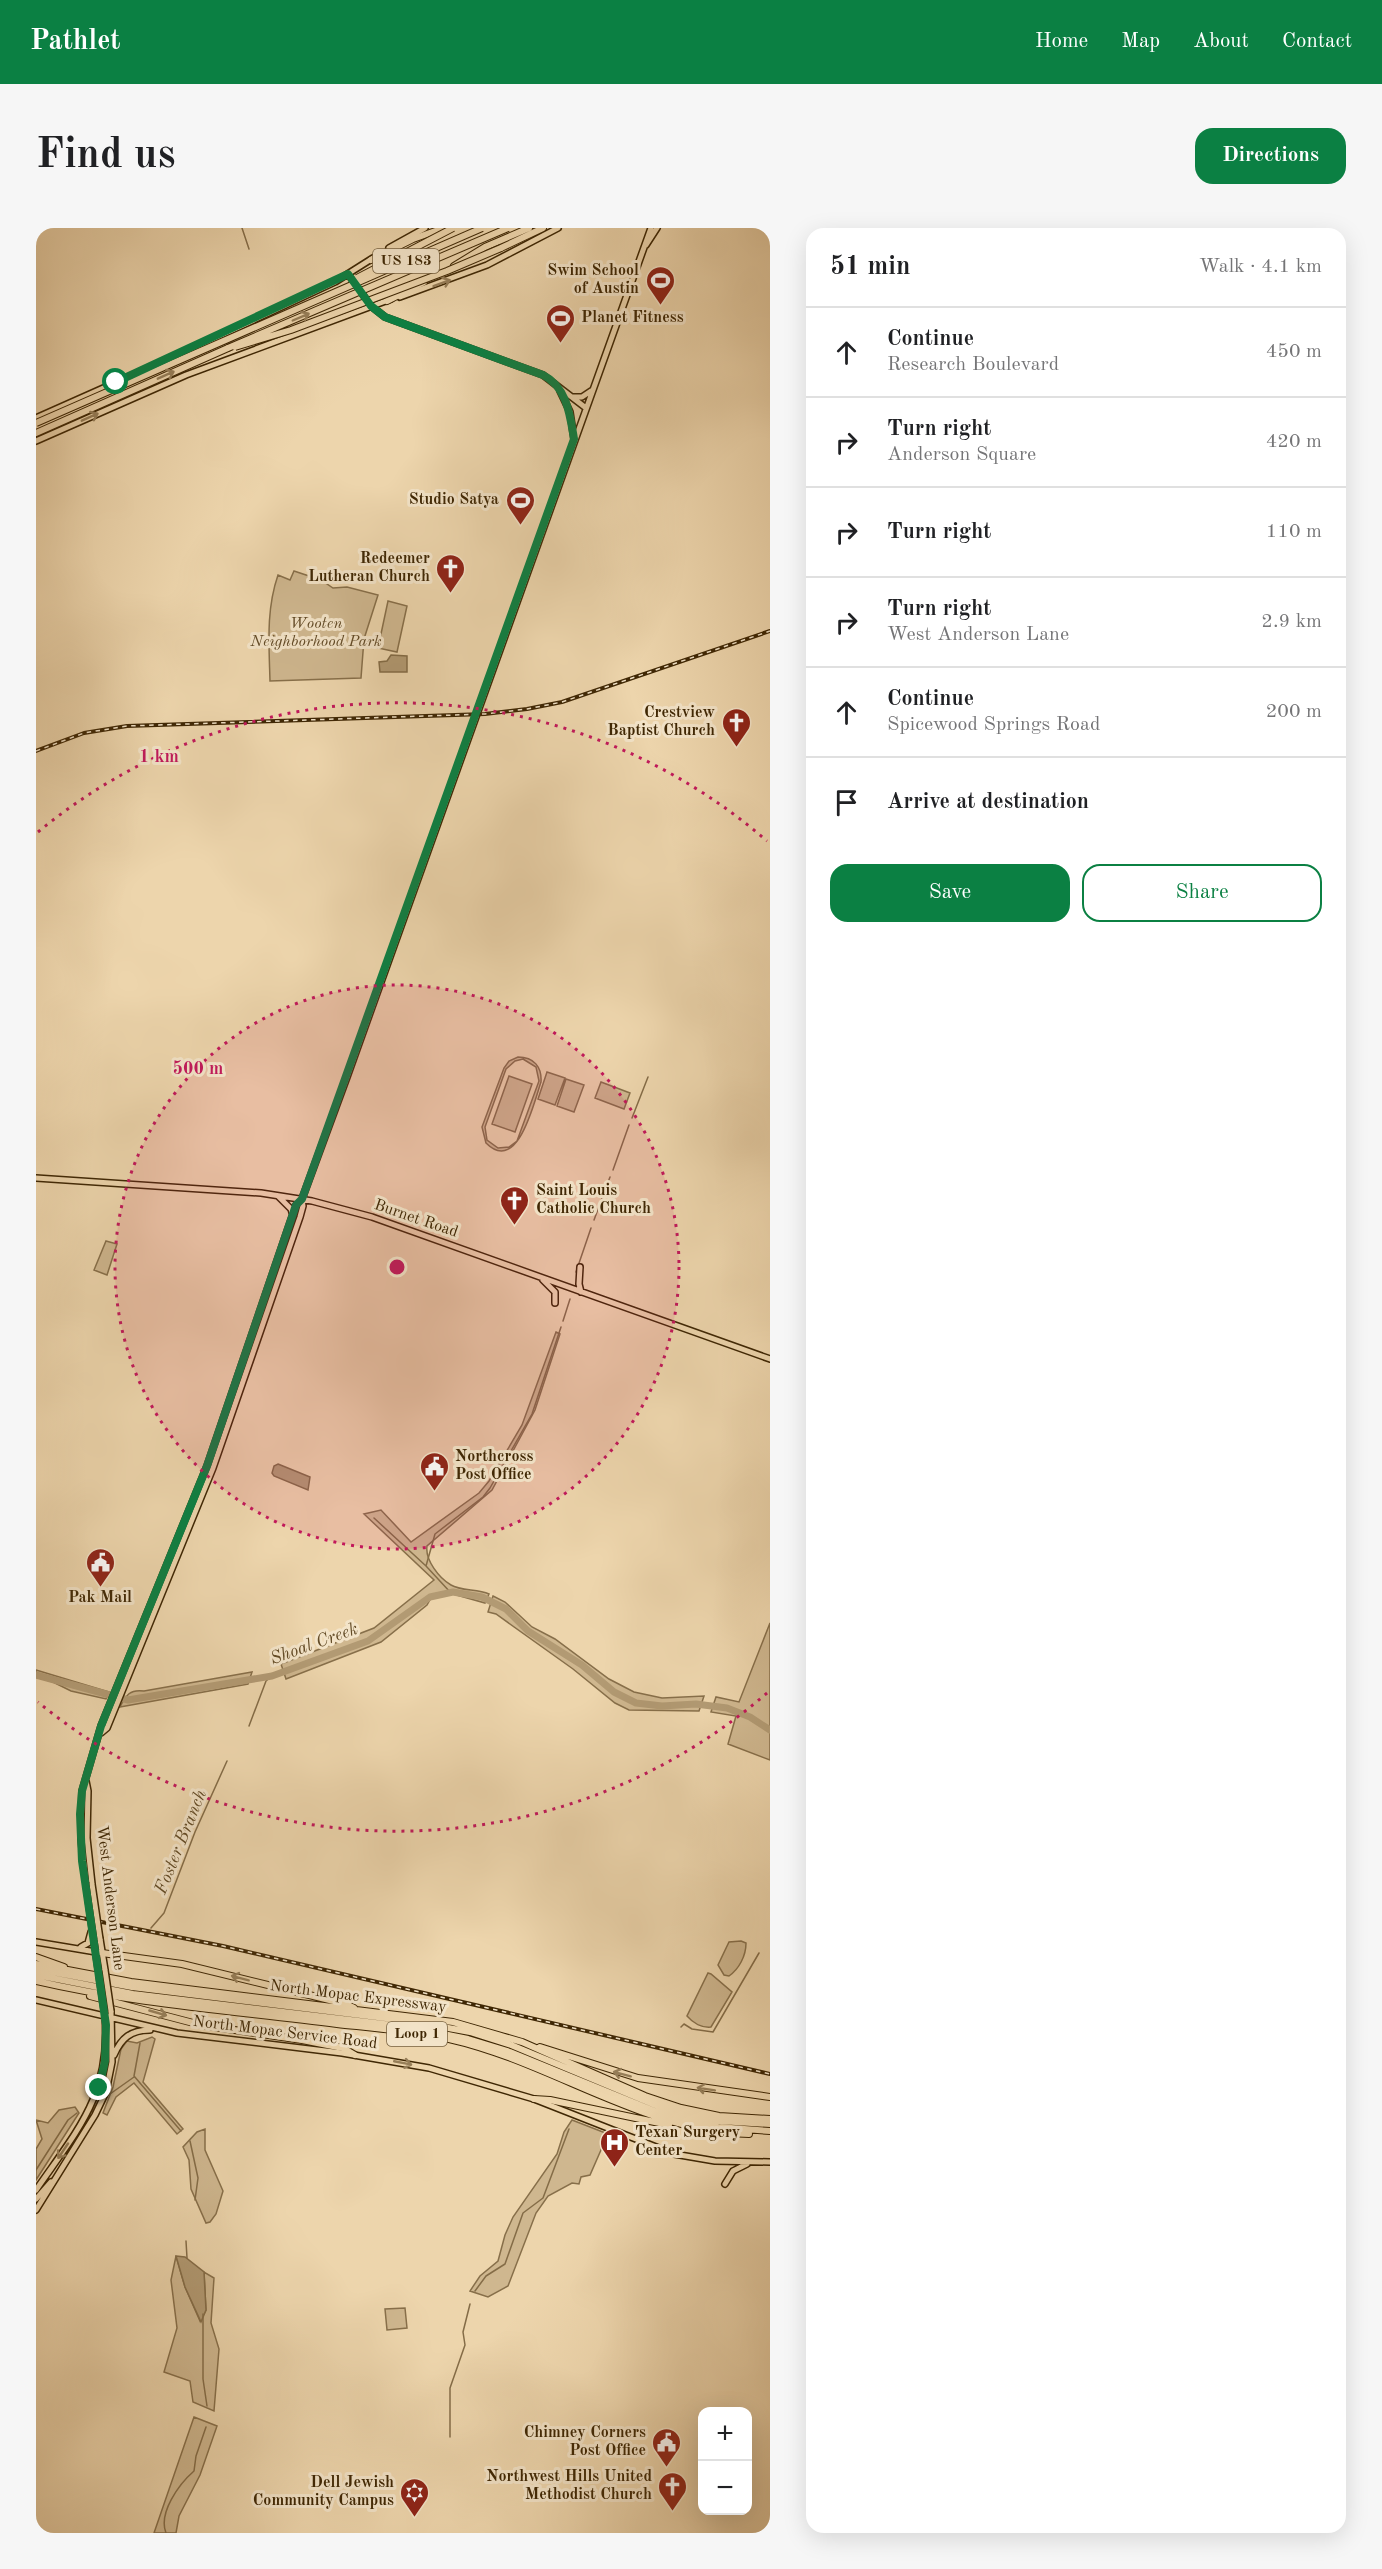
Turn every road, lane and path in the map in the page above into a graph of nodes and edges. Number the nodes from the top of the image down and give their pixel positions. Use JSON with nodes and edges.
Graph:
{"nodes":[{"id":1,"x":425,"y":228,"type":"edge"},
{"id":2,"x":444,"y":228,"type":"edge"},
{"id":3,"x":453,"y":228,"type":"edge"},
{"id":4,"x":482,"y":228,"type":"edge"},
{"id":5,"x":508,"y":228,"type":"edge"},
{"id":6,"x":529,"y":228,"type":"edge"},
{"id":7,"x":543,"y":228,"type":"edge"},
{"id":8,"x":558,"y":228,"type":"edge"},
{"id":9,"x":650,"y":228,"type":"edge"},
{"id":10,"x":657,"y":228,"type":"edge"},
{"id":11,"x":645,"y":246,"type":"junction"},
{"id":12,"x":371,"y":260,"type":"junction"},
{"id":13,"x":348,"y":274,"type":"junction"},
{"id":14,"x":331,"y":294,"type":"junction"},
{"id":15,"x":387,"y":301,"type":"junction"},
{"id":16,"x":371,"y":306,"type":"junction"},
{"id":17,"x":228,"y":348,"type":"junction"},
{"id":18,"x":192,"y":349,"type":"junction"},
{"id":19,"x":201,"y":352,"type":"dead end"},
{"id":20,"x":558,"y":387,"type":"junction"},
{"id":21,"x":592,"y":390,"type":"junction"},
{"id":22,"x":569,"y":397,"type":"junction"},
{"id":23,"x":586,"y":408,"type":"junction"},
{"id":24,"x":36,"y":417,"type":"edge"},
{"id":25,"x":36,"y":423,"type":"edge"},
{"id":26,"x":36,"y":433,"type":"edge"},
{"id":27,"x":574,"y":439,"type":"junction"},
{"id":28,"x":36,"y":441,"type":"edge"},
{"id":29,"x":36,"y":1178,"type":"edge"},
{"id":30,"x":278,"y":1196,"type":"junction"},
{"id":31,"x":302,"y":1199,"type":"junction"},
{"id":32,"x":293,"y":1216,"type":"junction"},
{"id":33,"x":580,"y":1267,"type":"dead end"},
{"id":34,"x":540,"y":1277,"type":"junction"},
{"id":35,"x":271,"y":1290,"type":"junction"},
{"id":36,"x":581,"y":1292,"type":"junction"},
{"id":37,"x":555,"y":1303,"type":"dead end"},
{"id":38,"x":770,"y":1359,"type":"edge"},
{"id":39,"x":241,"y":1378,"type":"junction"},
{"id":40,"x":230,"y":1400,"type":"junction"},
{"id":41,"x":226,"y":1430,"type":"junction"},
{"id":42,"x":173,"y":1555,"type":"junction"},
{"id":43,"x":89,"y":1883,"type":"junction"},
{"id":44,"x":92,"y":1927,"type":"junction"},
{"id":45,"x":36,"y":1942,"type":"edge"},
{"id":46,"x":76,"y":1948,"type":"junction"},
{"id":47,"x":99,"y":1955,"type":"junction"},
{"id":48,"x":36,"y":1957,"type":"edge"},
{"id":49,"x":36,"y":1964,"type":"edge"},
{"id":50,"x":36,"y":1969,"type":"edge"},
{"id":51,"x":72,"y":1971,"type":"junction"},
{"id":52,"x":36,"y":1975,"type":"edge"},
{"id":53,"x":36,"y":1981,"type":"edge"},
{"id":54,"x":82,"y":1991,"type":"junction"},
{"id":55,"x":36,"y":2000,"type":"edge"},
{"id":56,"x":107,"y":2010,"type":"junction"},
{"id":57,"x":357,"y":2010,"type":"junction"},
{"id":58,"x":108,"y":2018,"type":"junction"},
{"id":59,"x":159,"y":2030,"type":"junction"},
{"id":60,"x":522,"y":2042,"type":"junction"},
{"id":61,"x":355,"y":2055,"type":"junction"},
{"id":62,"x":111,"y":2062,"type":"junction"},
{"id":63,"x":770,"y":2097,"type":"edge"},
{"id":64,"x":534,"y":2099,"type":"junction"},
{"id":65,"x":770,"y":2119,"type":"edge"},
{"id":66,"x":770,"y":2124,"type":"edge"},
{"id":67,"x":687,"y":2127,"type":"junction"},
{"id":68,"x":770,"y":2133,"type":"edge"},
{"id":69,"x":754,"y":2162,"type":"junction"},
{"id":70,"x":770,"y":2163,"type":"edge"},
{"id":71,"x":59,"y":2174,"type":"junction"},
{"id":72,"x":725,"y":2184,"type":"dead end"},
{"id":73,"x":36,"y":2190,"type":"edge"},
{"id":74,"x":36,"y":2199,"type":"edge"},
{"id":75,"x":36,"y":2210,"type":"edge"}],
"edges":[{"from":1,"to":12,"type":"main road"},
{"from":2,"to":12,"type":"highway"},
{"from":3,"to":14,"type":"highway","bridge":true},
{"from":4,"to":14,"type":"highway","number":"US 183","bridge":true},
{"from":17,"to":5,"type":"highway","number":"US 183","one_way":true,"bridge":true},
{"from":6,"to":15,"type":"highway"},
{"from":7,"to":17,"type":"highway","bridge":true},
{"from":15,"to":8,"type":"main road","one_way":true},
{"from":9,"to":11,"type":"main road","name":"West Anderson Lane"},
{"from":10,"to":11,"type":"main road","name":"West Anderson Lane"},
{"from":11,"to":21,"type":"main road","name":"West Anderson Lane"},
{"from":12,"to":13,"type":"main road"},
{"from":13,"to":16,"type":"main road"},
{"from":13,"to":18,"type":"main road"},
{"from":14,"to":25,"type":"highway","number":"US 183","bridge":true},
{"from":15,"to":16,"type":"main road"},
{"from":16,"to":20,"type":"main road"},
{"from":28,"to":16,"type":"main road","one_way":true},
{"from":26,"to":17,"type":"highway","number":"US 183","one_way":true},
{"from":18,"to":19,"type":"main road"},
{"from":18,"to":24,"type":"main road"},
{"from":20,"to":22,"type":"main road"},
{"from":20,"to":27,"type":"main road"},
{"from":21,"to":22,"type":"main road"},
{"from":21,"to":23,"type":"main road","name":"West Anderson Lane"},
{"from":22,"to":23,"type":"main road"},
{"from":23,"to":27,"type":"main road","name":"West Anderson Lane"},
{"from":27,"to":31,"type":"main road","name":"West Anderson Lane"},
{"from":29,"to":30,"type":"main road","name":"Burnet Road"},
{"from":30,"to":31,"type":"main road","name":"Burnet Road"},
{"from":30,"to":32,"type":"main road"},
{"from":31,"to":32,"type":"main road","name":"West Anderson Lane"},
{"from":31,"to":34,"type":"main road","name":"Burnet Road"},
{"from":31,"to":35,"type":"main road","name":"West Anderson Lane"},
{"from":32,"to":35,"type":"main road","name":"West Anderson Lane"},
{"from":33,"to":36,"type":"main road"},
{"from":34,"to":36,"type":"main road","name":"Burnet Road"},
{"from":34,"to":37,"type":"main road"},
{"from":35,"to":39,"type":"main road","name":"West Anderson Lane"},
{"from":36,"to":38,"type":"main road","name":"Burnet Road"},
{"from":39,"to":40,"type":"main road","name":"West Anderson Lane"},
{"from":39,"to":41,"type":"main road","name":"West Anderson Lane"},
{"from":40,"to":41,"type":"main road"},
{"from":40,"to":42,"type":"main road","name":"West Anderson Lane"},
{"from":41,"to":42,"type":"main road","name":"West Anderson Lane"},
{"from":42,"to":43,"type":"main road","name":"West Anderson Lane"},
{"from":43,"to":44,"type":"main road","name":"West Anderson Lane","bridge":true},
{"from":43,"to":47,"type":"main road","name":"West Anderson Lane","bridge":true},
{"from":44,"to":46,"type":"main road"},
{"from":44,"to":47,"type":"main road","name":"West Anderson Lane"},
{"from":45,"to":46,"type":"main road"},
{"from":46,"to":47,"type":"main road"},
{"from":47,"to":56,"type":"main road","name":"West Anderson Lane","bridge":true},
{"from":47,"to":56,"type":"main road","name":"West Anderson Lane","bridge":true},
{"from":57,"to":47,"type":"highway","one_way":true},
{"from":48,"to":51,"type":"highway"},
{"from":49,"to":51,"type":"highway","name":"North Mopac Expressway","number":"Loop 1"},
{"from":50,"to":66,"type":"highway"},
{"from":51,"to":57,"type":"highway","name":"North Mopac Expressway","number":"Loop 1"},
{"from":52,"to":68,"type":"highway"},
{"from":53,"to":54,"type":"highway","name":"North Mopac Expressway","number":"Loop 1"},
{"from":54,"to":61,"type":"highway","one_way":true},
{"from":54,"to":67,"type":"highway","name":"North Mopac Expressway","number":"Loop 1"},
{"from":55,"to":58,"type":"main road","name":"North Mopac Service Road"},
{"from":56,"to":58,"type":"main road"},
{"from":57,"to":60,"type":"highway","name":"North Mopac Expressway","number":"Loop 1"},
{"from":58,"to":59,"type":"main road","name":"North Mopac Service Road"},
{"from":58,"to":62,"type":"main road"},
{"from":58,"to":73,"type":"main road","one_way":true},
{"from":59,"to":61,"type":"main road","name":"North Mopac Service Road"},
{"from":59,"to":62,"type":"main road"},
{"from":63,"to":60,"type":"highway","one_way":true},
{"from":60,"to":65,"type":"highway","name":"North Mopac Expressway","number":"Loop 1"},
{"from":61,"to":64,"type":"main road","name":"North Mopac Service Road","one_way":true},
{"from":62,"to":71,"type":"main road"},
{"from":64,"to":67,"type":"highway"},
{"from":64,"to":69,"type":"main road","name":"North Mopac Service Road"},
{"from":67,"to":68,"type":"highway","name":"North Mopac Expressway","number":"Loop 1"},
{"from":69,"to":70,"type":"main road","name":"North Mopac Service Road"},
{"from":69,"to":72,"type":"main road"},
{"from":71,"to":74,"type":"main road"},
{"from":71,"to":75,"type":"main road"}]}
